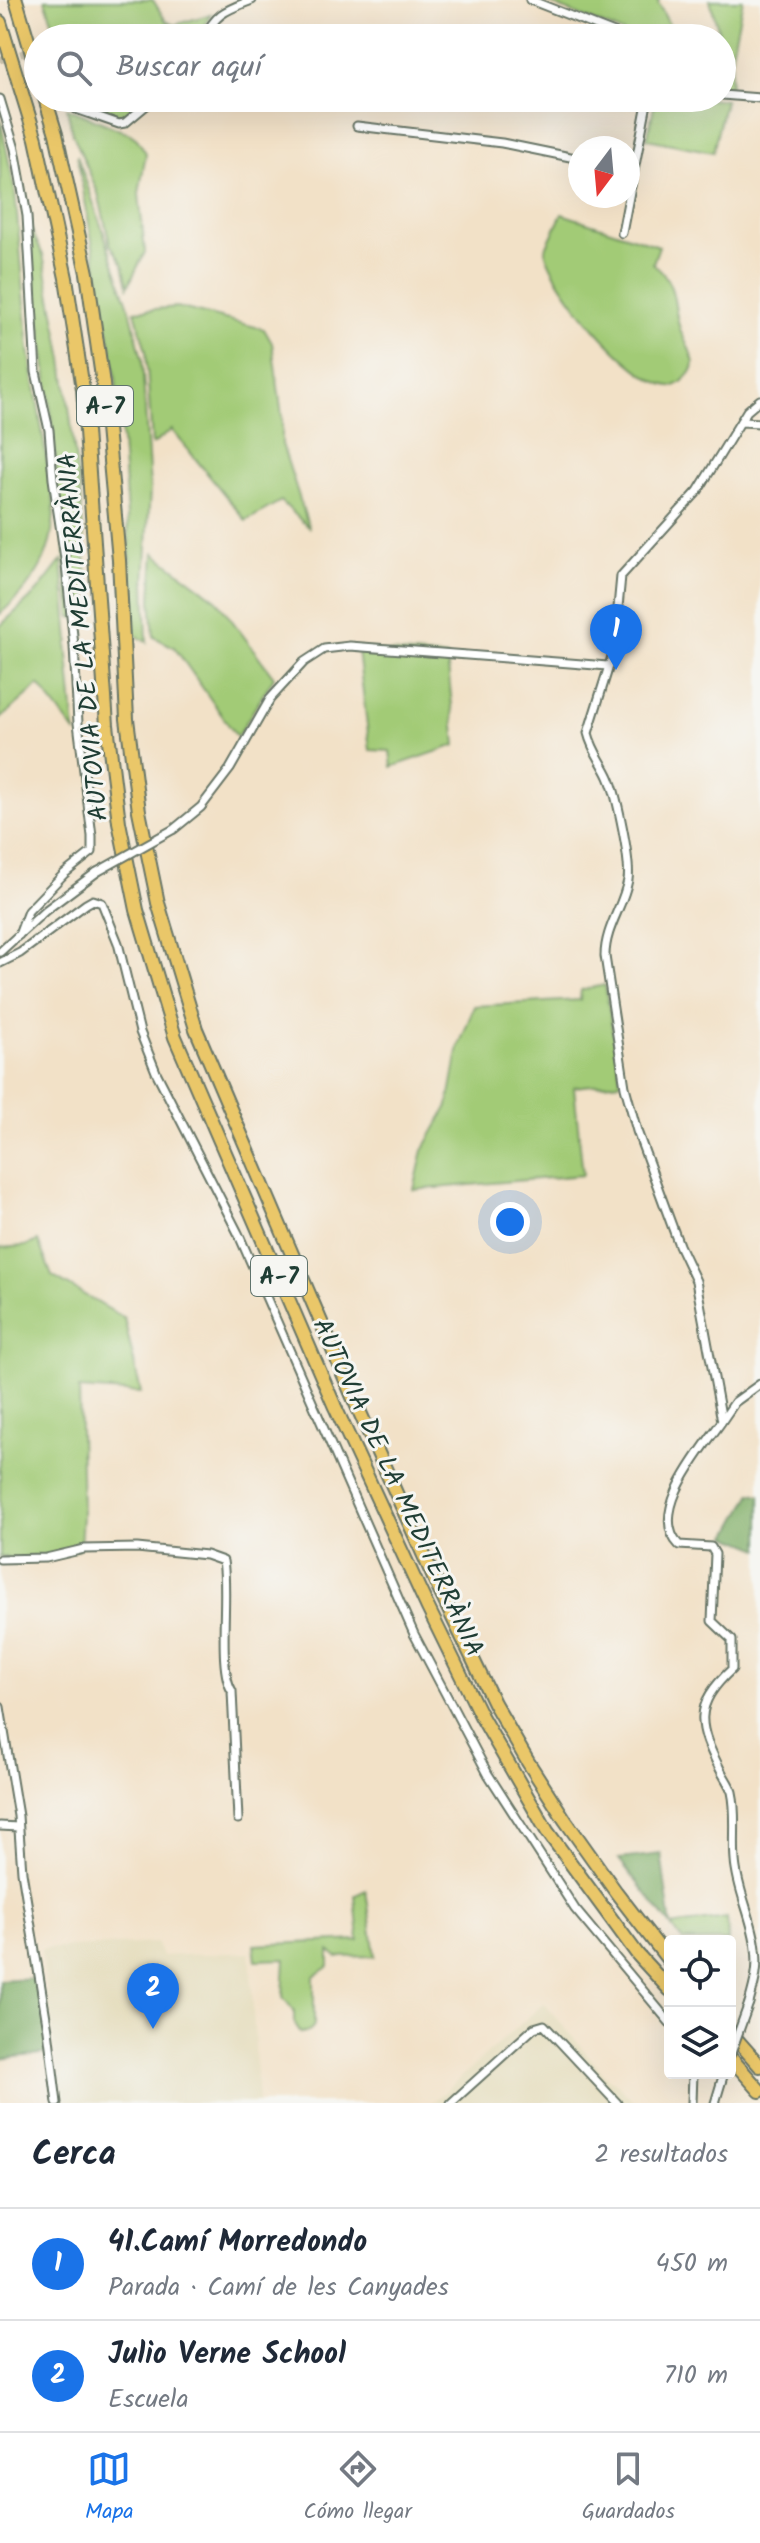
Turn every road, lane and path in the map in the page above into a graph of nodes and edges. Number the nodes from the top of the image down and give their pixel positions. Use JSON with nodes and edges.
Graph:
{"nodes":[{"id":1,"x":16,"y":0,"type":"edge"},
{"id":2,"x":252,"y":0,"type":"edge"},
{"id":3,"x":530,"y":0,"type":"edge"},
{"id":4,"x":0,"y":22,"type":"edge"},
{"id":5,"x":210,"y":24,"type":"edge"},
{"id":6,"x":591,"y":24,"type":"edge"},
{"id":7,"x":24,"y":27,"type":"edge"},
{"id":8,"x":736,"y":96,"type":"edge"},
{"id":9,"x":760,"y":98,"type":"edge"},
{"id":10,"x":0,"y":99,"type":"edge"},
{"id":11,"x":24,"y":100,"type":"edge"},
{"id":12,"x":28,"y":112,"type":"edge"},
{"id":13,"x":49,"y":112,"type":"edge"},
{"id":14,"x":85,"y":112,"type":"edge"},
{"id":15,"x":138,"y":112,"type":"edge"},
{"id":16,"x":645,"y":112,"type":"edge"},
{"id":17,"x":357,"y":126,"type":"dead end"},
{"id":18,"x":639,"y":136,"type":"edge"},
{"id":19,"x":568,"y":157,"type":"edge"},
{"id":20,"x":626,"y":208,"type":"edge"},
{"id":21,"x":622,"y":233,"type":"dead end"},
{"id":22,"x":760,"y":400,"type":"edge"},
{"id":23,"x":742,"y":422,"type":"junction"},
{"id":24,"x":760,"y":423,"type":"edge"},
{"id":25,"x":608,"y":666,"type":"junction"},
{"id":26,"x":19,"y":935,"type":"junction"},
{"id":27,"x":0,"y":952,"type":"edge"},
{"id":28,"x":0,"y":963,"type":"edge"},
{"id":29,"x":760,"y":1384,"type":"edge"},
{"id":30,"x":722,"y":1421,"type":"junction"},
{"id":31,"x":0,"y":1559,"type":"edge"},
{"id":32,"x":0,"y":1707,"type":"edge"},
{"id":33,"x":238,"y":1819,"type":"dead end"},
{"id":34,"x":0,"y":1826,"type":"edge"},
{"id":35,"x":18,"y":1827,"type":"junction"},
{"id":36,"x":664,"y":1954,"type":"edge"},
{"id":37,"x":664,"y":1983,"type":"edge"},
{"id":38,"x":664,"y":2016,"type":"edge"},
{"id":39,"x":736,"y":2039,"type":"edge"},
{"id":40,"x":736,"y":2040,"type":"edge"},
{"id":41,"x":736,"y":2064,"type":"edge"},
{"id":42,"x":760,"y":2066,"type":"edge"},
{"id":43,"x":693,"y":2079,"type":"edge"},
{"id":44,"x":722,"y":2079,"type":"edge"},
{"id":45,"x":760,"y":2091,"type":"edge"},
{"id":46,"x":57,"y":2103,"type":"edge"},
{"id":47,"x":451,"y":2103,"type":"edge"},
{"id":48,"x":617,"y":2103,"type":"edge"},
{"id":49,"x":692,"y":2103,"type":"edge"},
{"id":50,"x":715,"y":2103,"type":"edge"}],
"edges":[{"from":1,"to":7,"type":"highway"},
{"from":2,"to":5,"type":"street"},
{"from":3,"to":6,"type":"street"},
{"from":4,"to":11,"type":"highway","name":"AUTOVIA DE LA MEDITERRÀNIA","number":"A-7"},
{"from":8,"to":9,"type":"street"},
{"from":10,"to":26,"type":"street"},
{"from":12,"to":37,"type":"highway","name":"AUTOVIA DE LA MEDITERRÀNIA","number":"A-7"},
{"from":13,"to":36,"type":"highway","name":"AUTOVIA DE LA MEDITERRÀNIA","number":"A-7"},
{"from":14,"to":15,"type":"street"},
{"from":16,"to":18,"type":"street"},
{"from":17,"to":19,"type":"street"},
{"from":20,"to":21,"type":"street"},
{"from":22,"to":23,"type":"street"},
{"from":23,"to":24,"type":"street"},
{"from":23,"to":25,"type":"street"},
{"from":25,"to":26,"type":"street","bridge":true},
{"from":25,"to":30,"type":"street"},
{"from":26,"to":27,"type":"street"},
{"from":28,"to":38,"type":"street"},
{"from":29,"to":30,"type":"street"},
{"from":30,"to":40,"type":"street","bridge":true},
{"from":31,"to":33,"type":"street"},
{"from":32,"to":35,"type":"street"},
{"from":34,"to":35,"type":"street"},
{"from":35,"to":46,"type":"street"},
{"from":39,"to":42,"type":"highway"},
{"from":41,"to":45,"type":"highway"},
{"from":43,"to":49,"type":"street"},
{"from":44,"to":50,"type":"street"},
{"from":47,"to":48,"type":"street"}]}
